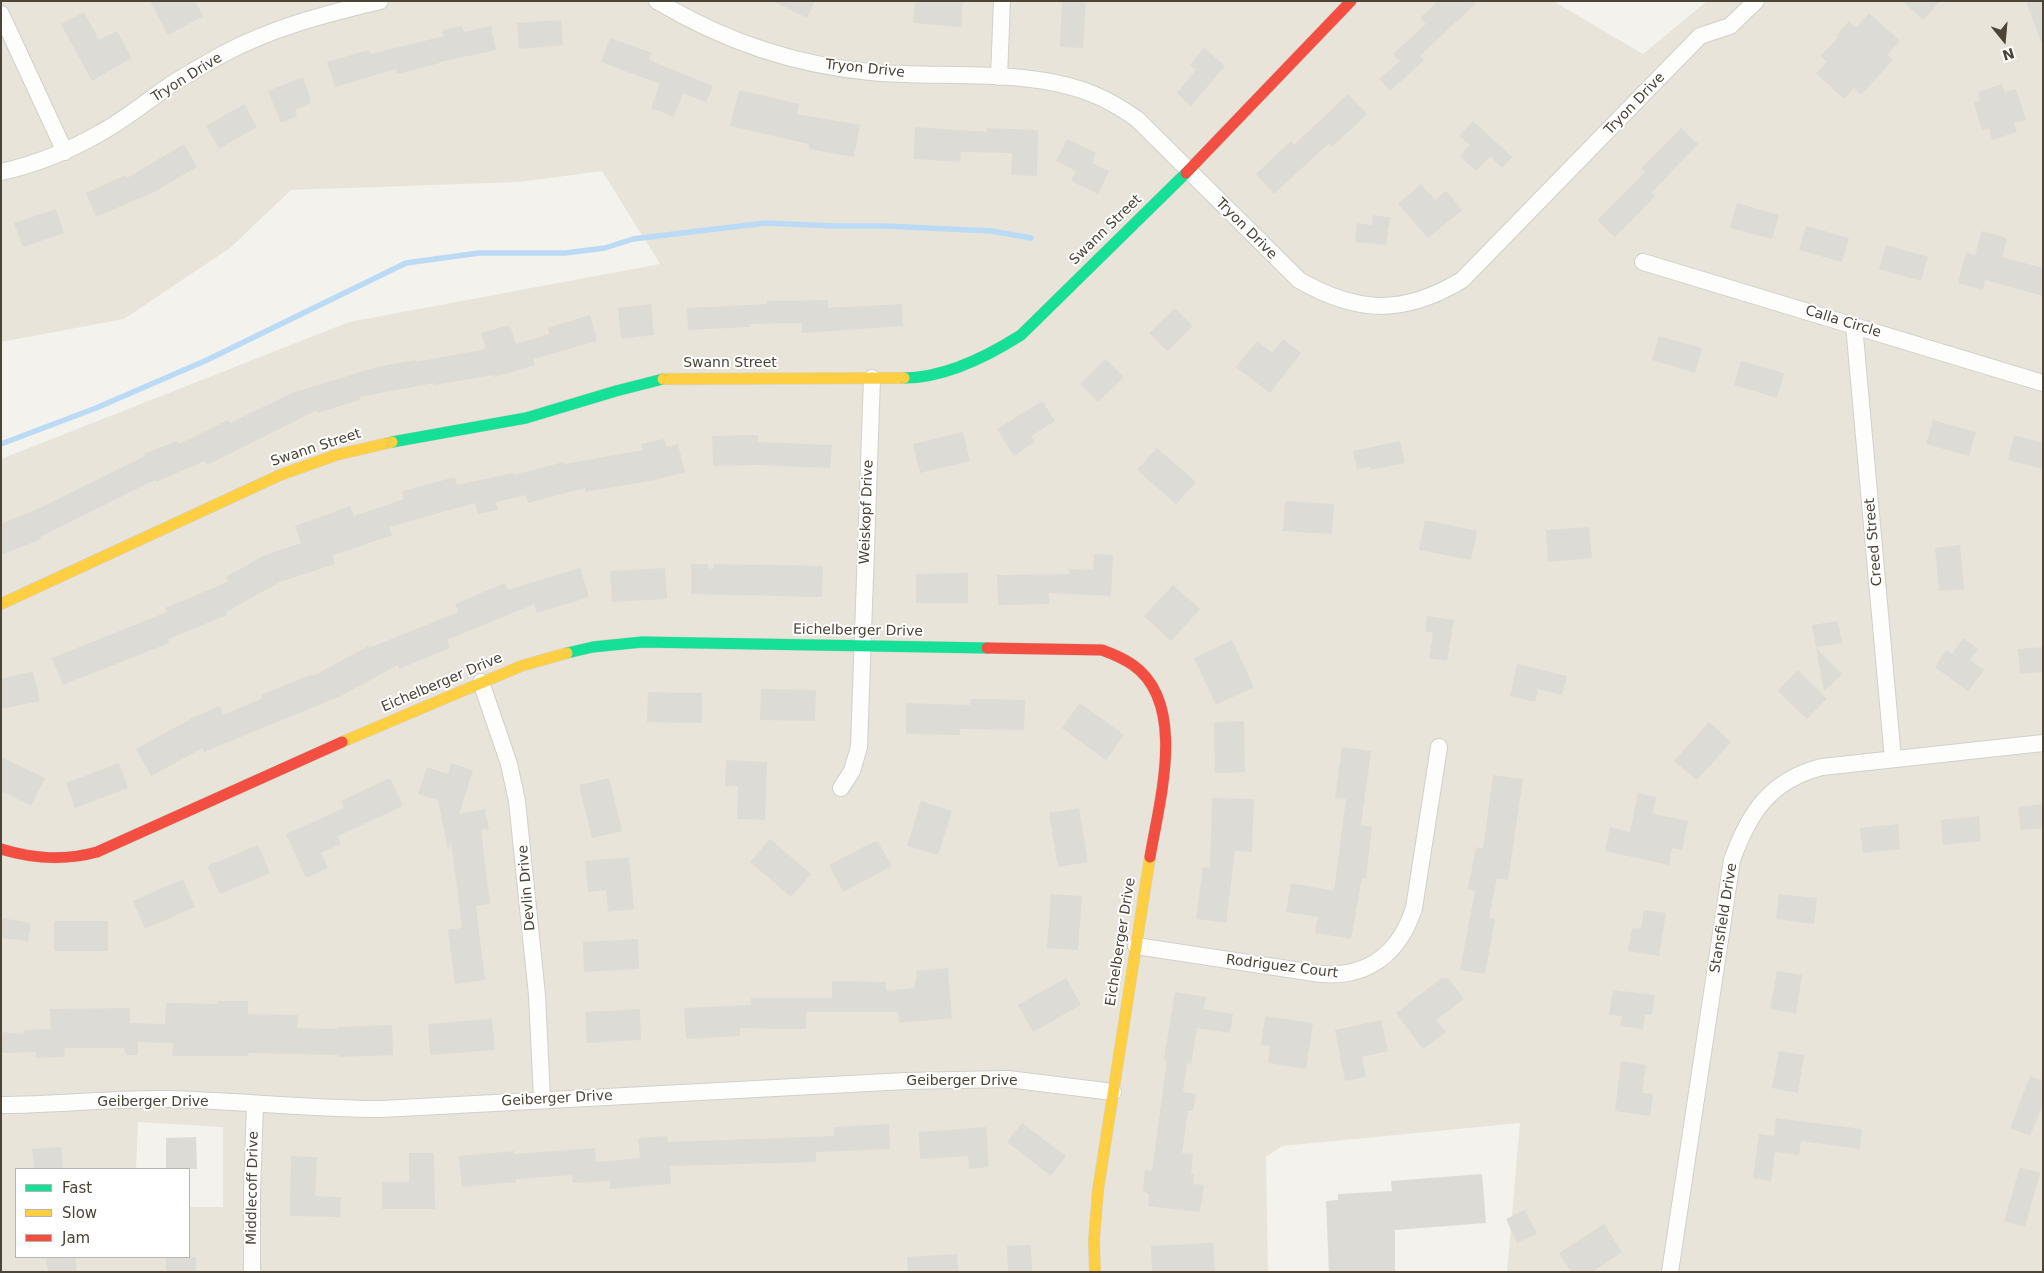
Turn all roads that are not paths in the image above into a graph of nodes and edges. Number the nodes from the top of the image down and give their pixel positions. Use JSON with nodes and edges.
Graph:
{"nodes":[{"id":1,"x":380,"y":1,"type":"edge"},
{"id":2,"x":657,"y":1,"type":"edge"},
{"id":3,"x":1002,"y":1,"type":"edge"},
{"id":4,"x":1351,"y":1,"type":"edge"},
{"id":5,"x":1756,"y":1,"type":"edge"},
{"id":6,"x":324,"y":8,"type":"edge"},
{"id":7,"x":1,"y":14,"type":"edge"},
{"id":8,"x":999,"y":77,"type":"junction"},
{"id":9,"x":65,"y":152,"type":"junction"},
{"id":10,"x":1188,"y":171,"type":"junction"},
{"id":11,"x":1,"y":172,"type":"edge"},
{"id":12,"x":1643,"y":262,"type":"dead end"},
{"id":13,"x":1854,"y":325,"type":"junction"},
{"id":14,"x":872,"y":378,"type":"junction"},
{"id":15,"x":2043,"y":383,"type":"edge"},
{"id":16,"x":1,"y":604,"type":"edge"},
{"id":17,"x":862,"y":646,"type":"junction"},
{"id":18,"x":481,"y":682,"type":"junction"},
{"id":19,"x":2043,"y":743,"type":"edge"},
{"id":20,"x":1439,"y":747,"type":"dead end"},
{"id":21,"x":1893,"y":759,"type":"junction"},
{"id":22,"x":841,"y":788,"type":"dead end"},
{"id":23,"x":1,"y":850,"type":"edge"},
{"id":24,"x":1136,"y":946,"type":"junction"},
{"id":25,"x":1113,"y":1092,"type":"junction"},
{"id":26,"x":542,"y":1099,"type":"junction"},
{"id":27,"x":256,"y":1104,"type":"junction"},
{"id":28,"x":1,"y":1105,"type":"edge"},
{"id":29,"x":252,"y":1272,"type":"edge"},
{"id":30,"x":1095,"y":1272,"type":"edge"},
{"id":31,"x":1670,"y":1272,"type":"edge"}],
"edges":[{"from":1,"to":6,"type":"street","name":"Tryon Drive"},
{"from":2,"to":8,"type":"street","name":"Tryon Drive"},
{"from":3,"to":8,"type":"street"},
{"from":4,"to":10,"type":"street","name":"Swann Street"},
{"from":5,"to":10,"type":"street","name":"Tryon Drive"},
{"from":6,"to":9,"type":"street","name":"Tryon Drive"},
{"from":7,"to":9,"type":"street"},
{"from":8,"to":10,"type":"street","name":"Tryon Drive"},
{"from":9,"to":11,"type":"street","name":"Tryon Drive"},
{"from":10,"to":14,"type":"street","name":"Swann Street"},
{"from":12,"to":13,"type":"street","name":"Calla Circle"},
{"from":13,"to":15,"type":"street","name":"Calla Circle"},
{"from":13,"to":21,"type":"street","name":"Creed Street"},
{"from":14,"to":16,"type":"street","name":"Swann Street"},
{"from":14,"to":17,"type":"street","name":"Weiskopf Drive"},
{"from":17,"to":18,"type":"street","name":"Eichelberger Drive"},
{"from":17,"to":22,"type":"street","name":"Weiskopf Drive"},
{"from":17,"to":24,"type":"street","name":"Eichelberger Drive"},
{"from":18,"to":23,"type":"street","name":"Eichelberger Drive"},
{"from":18,"to":26,"type":"street","name":"Devlin Drive"},
{"from":19,"to":21,"type":"street","name":"Stansfield Drive"},
{"from":20,"to":24,"type":"street","name":"Rodriguez Court"},
{"from":21,"to":31,"type":"street","name":"Stansfield Drive"},
{"from":24,"to":25,"type":"street","name":"Eichelberger Drive"},
{"from":25,"to":26,"type":"street","name":"Geiberger Drive"},
{"from":25,"to":30,"type":"street","name":"Eichelberger Drive"},
{"from":26,"to":27,"type":"street","name":"Geiberger Drive"},
{"from":27,"to":28,"type":"street","name":"Geiberger Drive"},
{"from":27,"to":29,"type":"street","name":"Middlecoff Drive"}]}
